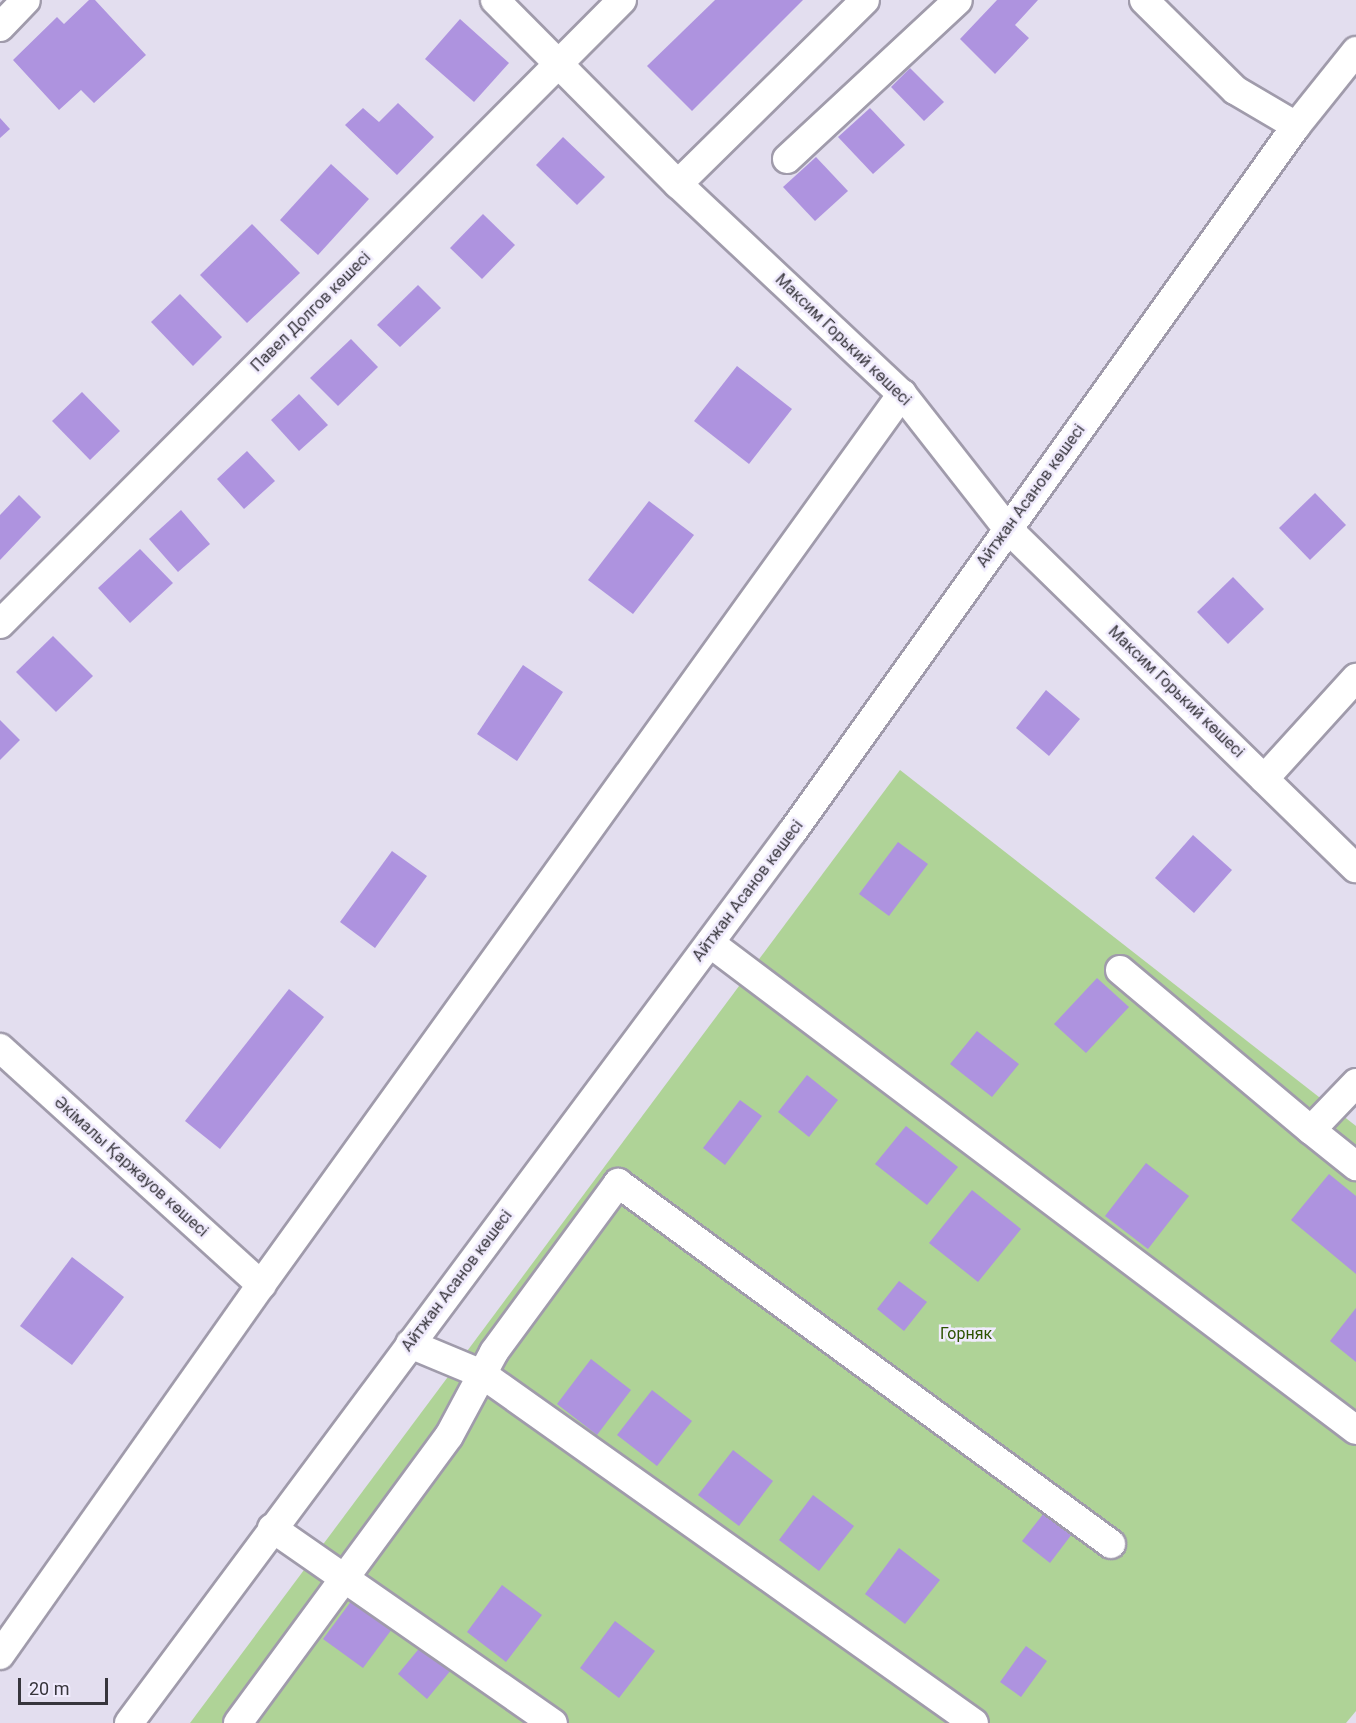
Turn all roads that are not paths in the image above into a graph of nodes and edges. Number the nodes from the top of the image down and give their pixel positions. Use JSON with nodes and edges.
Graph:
{"nodes":[{"id":1,"x":26,"y":0,"type":"edge"},
{"id":2,"x":495,"y":0,"type":"edge"},
{"id":3,"x":622,"y":0,"type":"edge"},
{"id":4,"x":865,"y":0,"type":"edge"},
{"id":5,"x":958,"y":0,"type":"edge"},
{"id":6,"x":1144,"y":0,"type":"edge"},
{"id":7,"x":0,"y":27,"type":"edge"},
{"id":8,"x":1356,"y":51,"type":"edge"},
{"id":9,"x":558,"y":63,"type":"junction"},
{"id":10,"x":1296,"y":126,"type":"junction"},
{"id":11,"x":787,"y":159,"type":"dead end"},
{"id":12,"x":678,"y":184,"type":"junction"},
{"id":13,"x":902,"y":394,"type":"junction"},
{"id":14,"x":1007,"y":528,"type":"junction"},
{"id":15,"x":0,"y":624,"type":"edge"},
{"id":16,"x":1356,"y":678,"type":"edge"},
{"id":17,"x":1264,"y":778,"type":"junction"},
{"id":18,"x":1356,"y":868,"type":"edge"},
{"id":19,"x":710,"y":943,"type":"junction"},
{"id":20,"x":1120,"y":970,"type":"dead end"},
{"id":21,"x":4,"y":1059,"type":"edge"},
{"id":22,"x":1356,"y":1083,"type":"edge"},
{"id":23,"x":1311,"y":1131,"type":"junction"},
{"id":24,"x":1356,"y":1166,"type":"edge"},
{"id":25,"x":261,"y":1285,"type":"junction"},
{"id":26,"x":410,"y":1344,"type":"junction"},
{"id":27,"x":482,"y":1374,"type":"junction"},
{"id":28,"x":1356,"y":1430,"type":"edge"},
{"id":29,"x":272,"y":1528,"type":"junction"},
{"id":30,"x":1111,"y":1544,"type":"dead end"},
{"id":31,"x":346,"y":1578,"type":"junction"},
{"id":32,"x":0,"y":1655,"type":"edge"},
{"id":33,"x":129,"y":1723,"type":"edge"},
{"id":34,"x":238,"y":1723,"type":"edge"},
{"id":35,"x":553,"y":1723,"type":"edge"},
{"id":36,"x":974,"y":1723,"type":"edge"}],
"edges":[{"from":1,"to":7,"type":"street"},
{"from":2,"to":9,"type":"street","name":"Максим Горький көшесі"},
{"from":3,"to":9,"type":"street","name":"Павел Долгов көшесі"},
{"from":4,"to":12,"type":"street"},
{"from":5,"to":11,"type":"street"},
{"from":6,"to":10,"type":"street"},
{"from":8,"to":10,"type":"street","name":"Айтжан Асанов көшесі"},
{"from":9,"to":12,"type":"street","name":"Максим Горький көшесі"},
{"from":9,"to":15,"type":"street","name":"Павел Долгов көшесі"},
{"from":10,"to":14,"type":"street","name":"Айтжан Асанов көшесі"},
{"from":12,"to":13,"type":"street","name":"Максим Горький көшесі"},
{"from":13,"to":14,"type":"street","name":"Максим Горький көшесі"},
{"from":13,"to":25,"type":"street"},
{"from":14,"to":17,"type":"street","name":"Максим Горький көшесі"},
{"from":14,"to":19,"type":"street","name":"Айтжан Асанов көшесі"},
{"from":16,"to":17,"type":"street"},
{"from":17,"to":18,"type":"street","name":"Максим Горький көшесі"},
{"from":19,"to":26,"type":"street","name":"Айтжан Асанов көшесі"},
{"from":19,"to":28,"type":"street"},
{"from":20,"to":23,"type":"street"},
{"from":21,"to":25,"type":"street","name":"Әкімалы Қаржауов көшесі"},
{"from":22,"to":23,"type":"street"},
{"from":23,"to":24,"type":"street"},
{"from":25,"to":32,"type":"street"},
{"from":26,"to":27,"type":"street"},
{"from":26,"to":29,"type":"street","name":"Айтжан Асанов көшесі"},
{"from":27,"to":30,"type":"street"},
{"from":27,"to":31,"type":"street"},
{"from":27,"to":36,"type":"street"},
{"from":29,"to":31,"type":"street"},
{"from":29,"to":33,"type":"street","name":"Айтжан Асанов көшесі"},
{"from":31,"to":34,"type":"street"},
{"from":31,"to":35,"type":"street"}]}
